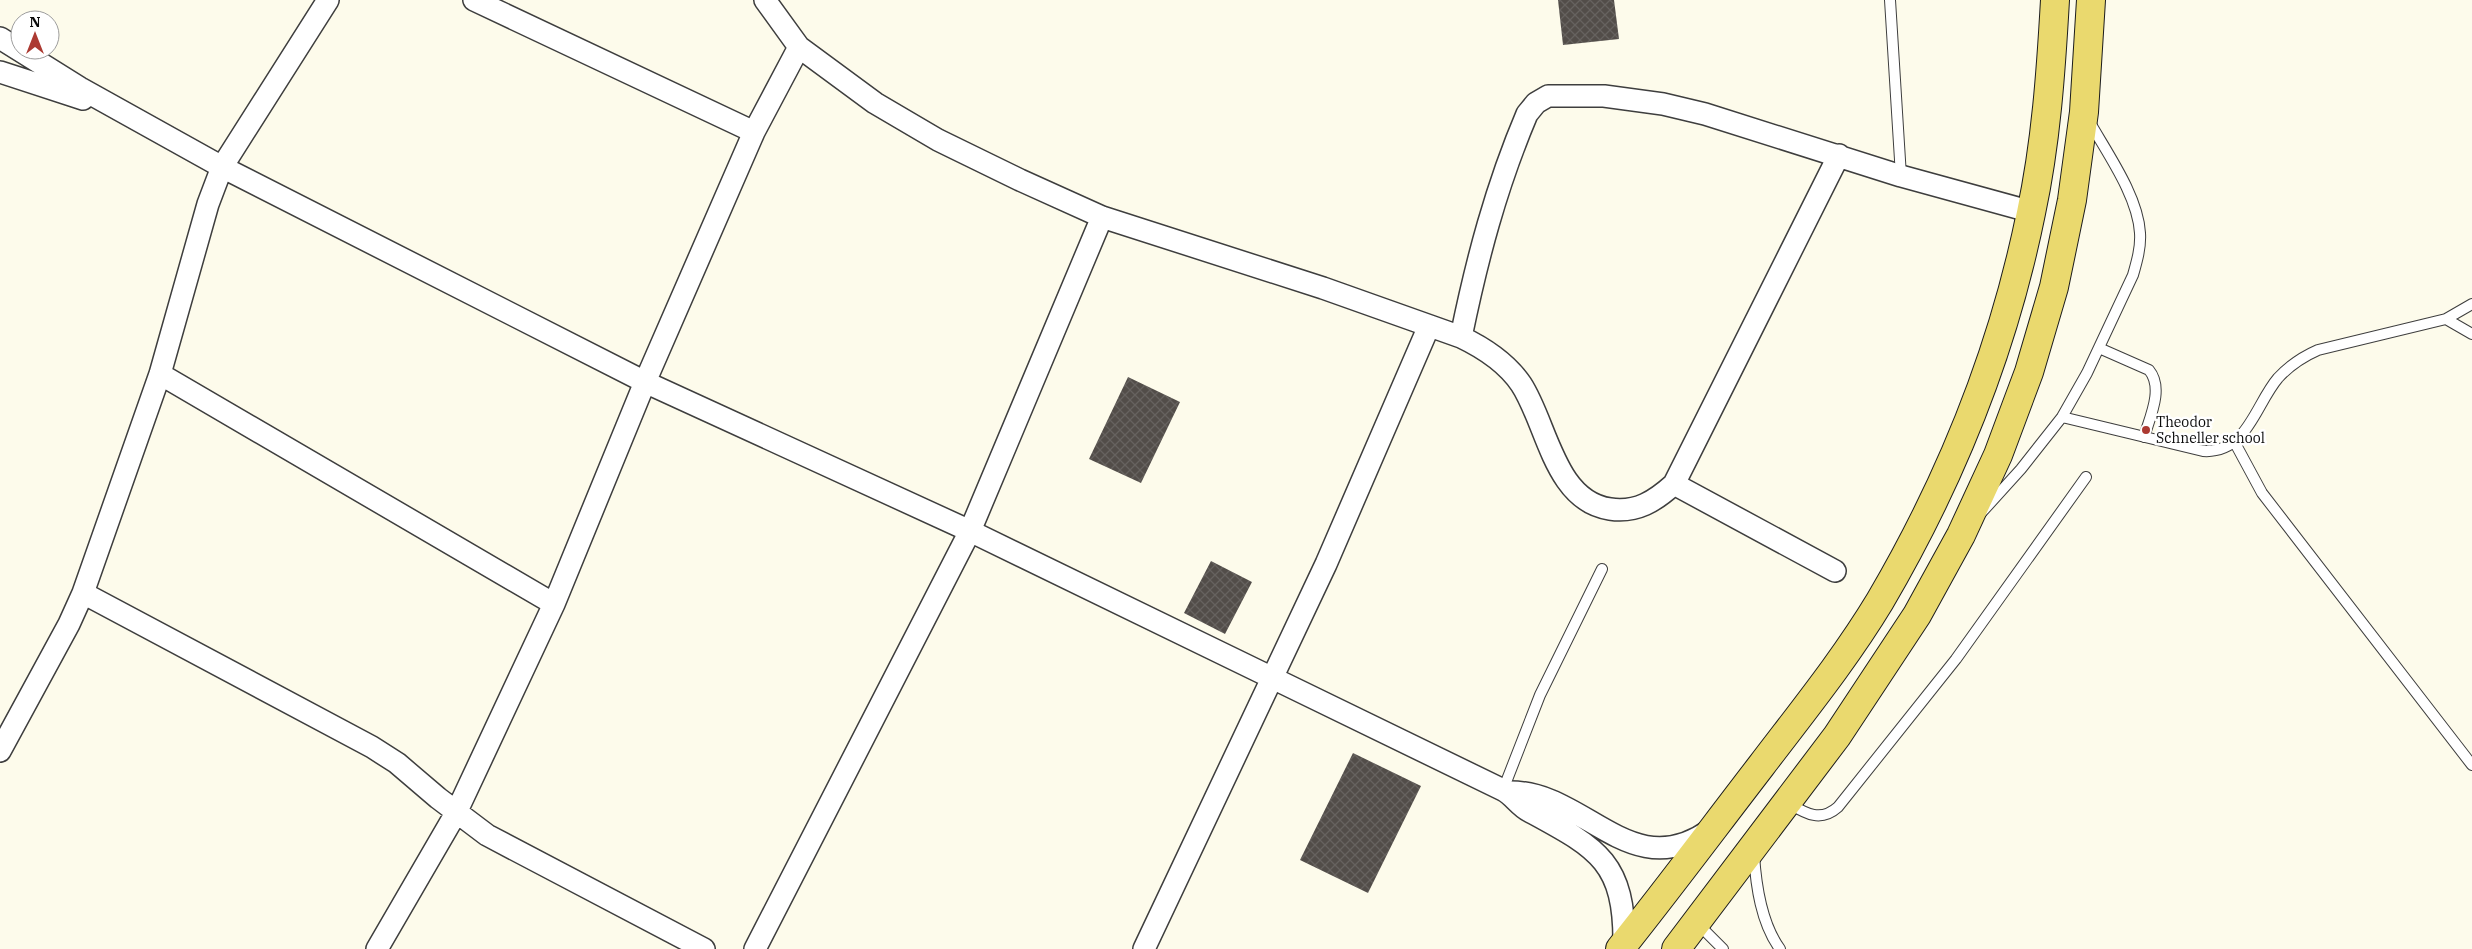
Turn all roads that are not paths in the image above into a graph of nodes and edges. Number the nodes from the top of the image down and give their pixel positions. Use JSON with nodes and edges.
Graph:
{"nodes":[{"id":1,"x":328,"y":0,"type":"edge"},
{"id":2,"x":474,"y":0,"type":"edge"},
{"id":3,"x":765,"y":0,"type":"edge"},
{"id":4,"x":1890,"y":0,"type":"edge"},
{"id":5,"x":2055,"y":0,"type":"edge"},
{"id":6,"x":2091,"y":0,"type":"edge"},
{"id":7,"x":0,"y":38,"type":"edge"},
{"id":8,"x":799,"y":47,"type":"junction"},
{"id":9,"x":0,"y":72,"type":"edge"},
{"id":10,"x":2084,"y":112,"type":"junction"},
{"id":11,"x":137,"y":119,"type":"junction"},
{"id":12,"x":754,"y":132,"type":"junction"},
{"id":13,"x":1839,"y":155,"type":"junction"},
{"id":14,"x":222,"y":167,"type":"junction"},
{"id":15,"x":1901,"y":176,"type":"junction"},
{"id":16,"x":2032,"y":212,"type":"junction"},
{"id":17,"x":1102,"y":217,"type":"junction"},
{"id":18,"x":2472,"y":304,"type":"edge"},
{"id":19,"x":2446,"y":319,"type":"junction"},
{"id":20,"x":1428,"y":326,"type":"junction"},
{"id":21,"x":2472,"y":334,"type":"edge"},
{"id":22,"x":1461,"y":337,"type":"junction"},
{"id":23,"x":2099,"y":348,"type":"junction"},
{"id":24,"x":160,"y":374,"type":"junction"},
{"id":25,"x":645,"y":382,"type":"junction"},
{"id":26,"x":2062,"y":417,"type":"junction"},
{"id":27,"x":2144,"y":437,"type":"junction"},
{"id":28,"x":2235,"y":443,"type":"junction"},
{"id":29,"x":2086,"y":477,"type":"dead end"},
{"id":30,"x":1674,"y":484,"type":"junction"},
{"id":31,"x":970,"y":531,"type":"junction"},
{"id":32,"x":1961,"y":535,"type":"junction"},
{"id":33,"x":1602,"y":569,"type":"dead end"},
{"id":34,"x":1835,"y":571,"type":"dead end"},
{"id":35,"x":82,"y":593,"type":"junction"},
{"id":36,"x":554,"y":604,"type":"junction"},
{"id":37,"x":1273,"y":679,"type":"junction"},
{"id":38,"x":0,"y":751,"type":"edge"},
{"id":39,"x":2472,"y":765,"type":"edge"},
{"id":40,"x":1505,"y":791,"type":"junction"},
{"id":41,"x":1787,"y":802,"type":"junction"},
{"id":42,"x":456,"y":813,"type":"junction"},
{"id":43,"x":1714,"y":827,"type":"junction"},
{"id":44,"x":1753,"y":845,"type":"junction"},
{"id":45,"x":1664,"y":894,"type":"junction"},
{"id":46,"x":1697,"y":922,"type":"junction"},
{"id":47,"x":1622,"y":947,"type":"edge"},
{"id":48,"x":377,"y":949,"type":"edge"},
{"id":49,"x":704,"y":949,"type":"edge"},
{"id":50,"x":755,"y":949,"type":"edge"},
{"id":51,"x":1144,"y":949,"type":"edge"},
{"id":52,"x":1676,"y":949,"type":"edge"},
{"id":53,"x":1723,"y":949,"type":"edge"},
{"id":54,"x":1780,"y":949,"type":"edge"}],
"edges":[{"from":1,"to":14,"type":"street"},
{"from":2,"to":12,"type":"street"},
{"from":3,"to":8,"type":"street"},
{"from":4,"to":15,"type":"lane"},
{"from":5,"to":16,"type":"main road"},
{"from":6,"to":10,"type":"main road"},
{"from":7,"to":11,"type":"street"},
{"from":8,"to":12,"type":"street"},
{"from":8,"to":17,"type":"street"},
{"from":9,"to":11,"type":"street"},
{"from":10,"to":23,"type":"lane"},
{"from":10,"to":32,"type":"main road"},
{"from":11,"to":14,"type":"street"},
{"from":12,"to":25,"type":"street"},
{"from":13,"to":15,"type":"street"},
{"from":13,"to":22,"type":"street"},
{"from":13,"to":30,"type":"street"},
{"from":14,"to":24,"type":"street"},
{"from":14,"to":25,"type":"street"},
{"from":15,"to":16,"type":"street"},
{"from":16,"to":43,"type":"main road"},
{"from":17,"to":20,"type":"street"},
{"from":17,"to":31,"type":"street"},
{"from":18,"to":19,"type":"lane"},
{"from":19,"to":21,"type":"lane"},
{"from":19,"to":28,"type":"lane"},
{"from":20,"to":22,"type":"street"},
{"from":20,"to":37,"type":"street"},
{"from":22,"to":30,"type":"street"},
{"from":23,"to":26,"type":"lane"},
{"from":23,"to":27,"type":"lane"},
{"from":24,"to":35,"type":"street"},
{"from":24,"to":36,"type":"street"},
{"from":25,"to":31,"type":"street"},
{"from":25,"to":36,"type":"street"},
{"from":26,"to":27,"type":"lane"},
{"from":26,"to":32,"type":"lane"},
{"from":27,"to":28,"type":"lane"},
{"from":28,"to":39,"type":"lane"},
{"from":29,"to":41,"type":"lane"},
{"from":30,"to":34,"type":"street"},
{"from":31,"to":37,"type":"street"},
{"from":31,"to":50,"type":"street"},
{"from":32,"to":41,"type":"main road"},
{"from":33,"to":40,"type":"lane"},
{"from":35,"to":38,"type":"street"},
{"from":35,"to":42,"type":"street"},
{"from":36,"to":42,"type":"street"},
{"from":37,"to":40,"type":"street"},
{"from":37,"to":51,"type":"street"},
{"from":40,"to":43,"type":"street"},
{"from":40,"to":47,"type":"street"},
{"from":41,"to":44,"type":"main road"},
{"from":42,"to":48,"type":"street"},
{"from":42,"to":49,"type":"street"},
{"from":43,"to":45,"type":"main road"},
{"from":44,"to":46,"type":"main road"},
{"from":44,"to":54,"type":"lane"},
{"from":45,"to":46,"type":"main road"},
{"from":45,"to":47,"type":"main road"},
{"from":46,"to":52,"type":"main road"},
{"from":46,"to":53,"type":"lane"}]}
